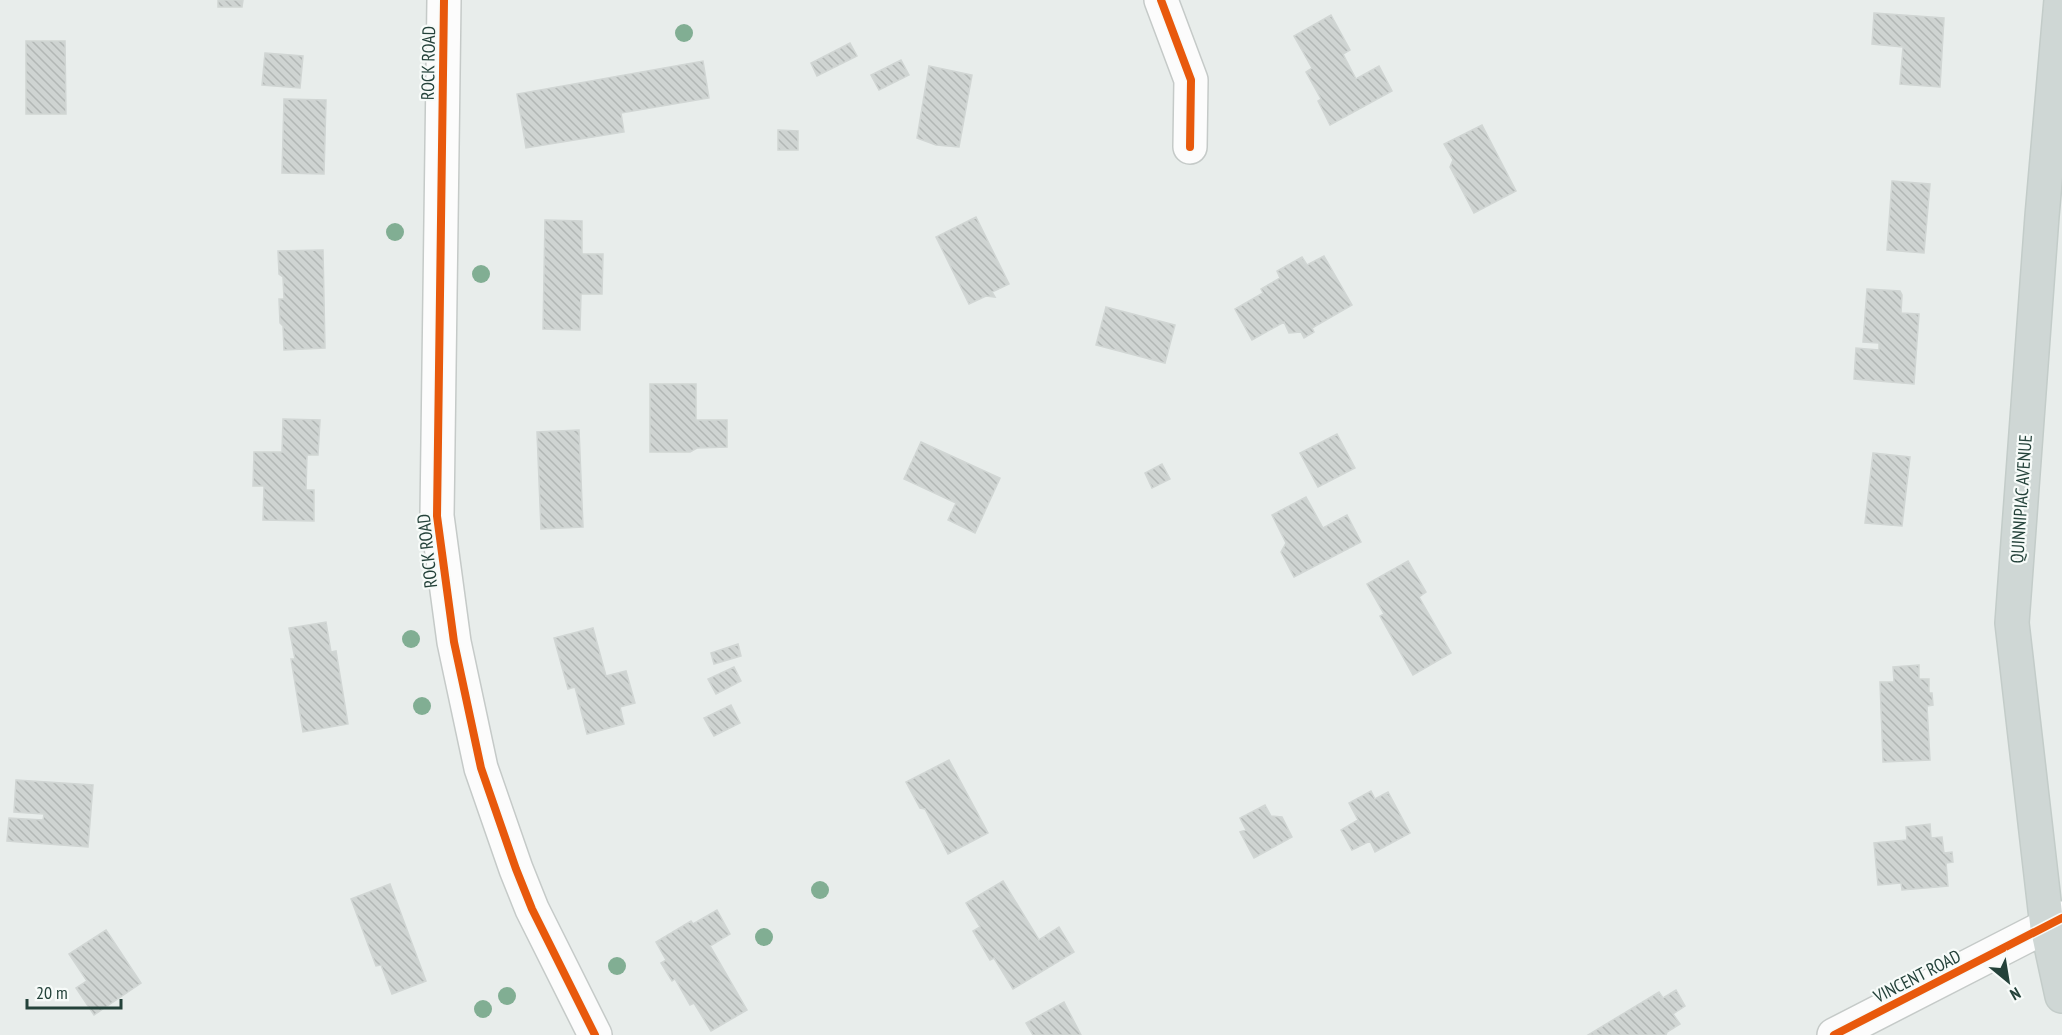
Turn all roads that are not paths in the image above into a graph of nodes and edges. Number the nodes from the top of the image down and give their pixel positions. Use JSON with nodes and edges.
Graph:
{"nodes":[{"id":1,"x":444,"y":0,"type":"edge"},
{"id":2,"x":1161,"y":0,"type":"edge"},
{"id":3,"x":2061,"y":0,"type":"edge"},
{"id":4,"x":1190,"y":147,"type":"dead end"},
{"id":5,"x":2054,"y":922,"type":"edge"},
{"id":6,"x":2062,"y":996,"type":"edge"},
{"id":7,"x":595,"y":1035,"type":"edge"},
{"id":8,"x":1833,"y":1035,"type":"edge"}],
"edges":[{"from":1,"to":7,"type":"street","name":"ROCK ROAD"},
{"from":2,"to":4,"type":"street"},
{"from":3,"to":5,"type":"main road","name":"QUINNIPIAC AVENUE"},
{"from":5,"to":6,"type":"main road","name":"QUINNIPIAC AVENUE"},
{"from":5,"to":8,"type":"street","name":"VINCENT ROAD"}]}
